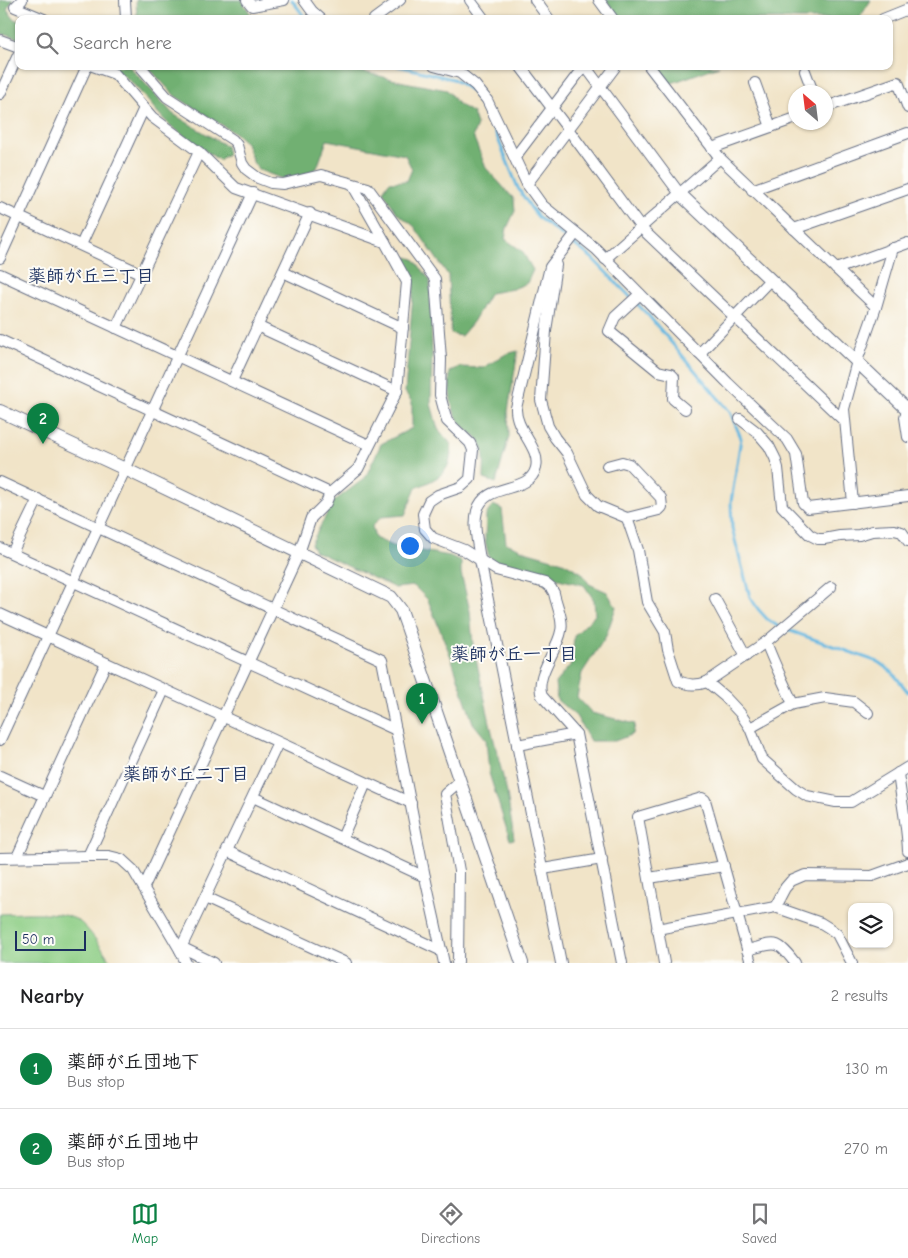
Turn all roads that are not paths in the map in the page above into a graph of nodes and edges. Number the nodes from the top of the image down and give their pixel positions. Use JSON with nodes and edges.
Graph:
{"nodes":[{"id":1,"x":22,"y":0,"type":"edge"},
{"id":2,"x":125,"y":0,"type":"edge"},
{"id":3,"x":247,"y":0,"type":"edge"},
{"id":4,"x":284,"y":0,"type":"edge"},
{"id":5,"x":304,"y":0,"type":"edge"},
{"id":6,"x":400,"y":0,"type":"edge"},
{"id":7,"x":470,"y":0,"type":"edge"},
{"id":8,"x":535,"y":0,"type":"edge"},
{"id":9,"x":599,"y":0,"type":"edge"},
{"id":10,"x":908,"y":9,"type":"edge"},
{"id":11,"x":34,"y":15,"type":"edge"},
{"id":12,"x":126,"y":15,"type":"edge"},
{"id":13,"x":316,"y":15,"type":"edge"},
{"id":14,"x":379,"y":15,"type":"edge"},
{"id":15,"x":481,"y":15,"type":"edge"},
{"id":16,"x":546,"y":15,"type":"edge"},
{"id":17,"x":610,"y":15,"type":"edge"},
{"id":18,"x":893,"y":15,"type":"edge"},
{"id":19,"x":0,"y":40,"type":"edge"},
{"id":20,"x":15,"y":46,"type":"edge"},
{"id":21,"x":15,"y":62,"type":"edge"},
{"id":22,"x":85,"y":70,"type":"edge"},
{"id":23,"x":104,"y":70,"type":"edge"},
{"id":24,"x":143,"y":70,"type":"edge"},
{"id":25,"x":449,"y":70,"type":"edge"},
{"id":26,"x":523,"y":70,"type":"edge"},
{"id":27,"x":582,"y":70,"type":"edge"},
{"id":28,"x":588,"y":70,"type":"edge"},
{"id":29,"x":613,"y":70,"type":"edge"},
{"id":30,"x":652,"y":70,"type":"edge"},
{"id":31,"x":805,"y":71,"type":"dead end"},
{"id":32,"x":755,"y":83,"type":"dead end"},
{"id":33,"x":810,"y":85,"type":"edge"},
{"id":34,"x":601,"y":87,"type":"junction"},
{"id":35,"x":0,"y":94,"type":"edge"},
{"id":36,"x":833,"y":105,"type":"edge"},
{"id":37,"x":144,"y":108,"type":"junction"},
{"id":38,"x":908,"y":108,"type":"edge"},
{"id":39,"x":552,"y":109,"type":"junction"},
{"id":40,"x":788,"y":121,"type":"edge"},
{"id":41,"x":771,"y":127,"type":"junction"},
{"id":42,"x":568,"y":129,"type":"junction"},
{"id":43,"x":908,"y":133,"type":"edge"},
{"id":44,"x":712,"y":148,"type":"junction"},
{"id":45,"x":198,"y":152,"type":"junction"},
{"id":46,"x":515,"y":157,"type":"junction"},
{"id":47,"x":720,"y":158,"type":"junction"},
{"id":48,"x":352,"y":184,"type":"junction"},
{"id":49,"x":527,"y":184,"type":"junction"},
{"id":50,"x":908,"y":189,"type":"edge"},
{"id":51,"x":752,"y":190,"type":"junction"},
{"id":52,"x":253,"y":193,"type":"junction"},
{"id":53,"x":680,"y":194,"type":"junction"},
{"id":54,"x":0,"y":208,"type":"edge"},
{"id":55,"x":310,"y":214,"type":"junction"},
{"id":56,"x":19,"y":216,"type":"junction"},
{"id":57,"x":641,"y":228,"type":"junction"},
{"id":58,"x":794,"y":229,"type":"junction"},
{"id":59,"x":575,"y":235,"type":"junction"},
{"id":60,"x":385,"y":242,"type":"junction"},
{"id":61,"x":908,"y":243,"type":"edge"},
{"id":62,"x":81,"y":245,"type":"junction"},
{"id":63,"x":893,"y":248,"type":"junction"},
{"id":64,"x":0,"y":258,"type":"edge"},
{"id":65,"x":556,"y":259,"type":"junction"},
{"id":66,"x":605,"y":259,"type":"junction"},
{"id":67,"x":836,"y":269,"type":"junction"},
{"id":68,"x":283,"y":272,"type":"junction"},
{"id":69,"x":0,"y":274,"type":"edge"},
{"id":70,"x":142,"y":274,"type":"junction"},
{"id":71,"x":770,"y":280,"type":"junction"},
{"id":72,"x":639,"y":295,"type":"junction"},
{"id":73,"x":876,"y":307,"type":"junction"},
{"id":74,"x":735,"y":318,"type":"junction"},
{"id":75,"x":257,"y":326,"type":"junction"},
{"id":76,"x":116,"y":328,"type":"junction"},
{"id":77,"x":403,"y":328,"type":"junction"},
{"id":78,"x":0,"y":340,"type":"edge"},
{"id":79,"x":699,"y":354,"type":"junction"},
{"id":80,"x":178,"y":356,"type":"junction"},
{"id":81,"x":857,"y":362,"type":"junction"},
{"id":82,"x":232,"y":382,"type":"junction"},
{"id":83,"x":397,"y":391,"type":"junction"},
{"id":84,"x":908,"y":408,"type":"edge"},
{"id":85,"x":685,"y":409,"type":"dead end"},
{"id":86,"x":152,"y":410,"type":"junction"},
{"id":87,"x":0,"y":411,"type":"edge"},
{"id":88,"x":740,"y":419,"type":"dead end"},
{"id":89,"x":844,"y":420,"type":"junction"},
{"id":90,"x":908,"y":438,"type":"edge"},
{"id":91,"x":369,"y":445,"type":"junction"},
{"id":92,"x":607,"y":466,"type":"dead end"},
{"id":93,"x":125,"y":469,"type":"junction"},
{"id":94,"x":0,"y":482,"type":"edge"},
{"id":95,"x":330,"y":493,"type":"junction"},
{"id":96,"x":908,"y":496,"type":"edge"},
{"id":97,"x":38,"y":499,"type":"junction"},
{"id":98,"x":853,"y":502,"type":"junction"},
{"id":99,"x":627,"y":518,"type":"junction"},
{"id":100,"x":98,"y":527,"type":"junction"},
{"id":101,"x":908,"y":529,"type":"edge"},
{"id":102,"x":894,"y":530,"type":"junction"},
{"id":103,"x":908,"y":541,"type":"edge"},
{"id":104,"x":0,"y":548,"type":"edge"},
{"id":105,"x":12,"y":553,"type":"junction"},
{"id":106,"x":300,"y":553,"type":"junction"},
{"id":107,"x":480,"y":560,"type":"junction"},
{"id":108,"x":73,"y":582,"type":"junction"},
{"id":109,"x":832,"y":587,"type":"dead end"},
{"id":110,"x":715,"y":599,"type":"dead end"},
{"id":111,"x":273,"y":609,"type":"junction"},
{"id":112,"x":0,"y":614,"type":"edge"},
{"id":113,"x":48,"y":636,"type":"junction"},
{"id":114,"x":766,"y":642,"type":"junction"},
{"id":115,"x":746,"y":656,"type":"junction"},
{"id":116,"x":248,"y":662,"type":"junction"},
{"id":117,"x":106,"y":663,"type":"junction"},
{"id":118,"x":707,"y":682,"type":"junction"},
{"id":119,"x":164,"y":690,"type":"junction"},
{"id":120,"x":793,"y":704,"type":"junction"},
{"id":121,"x":868,"y":713,"type":"dead end"},
{"id":122,"x":223,"y":717,"type":"junction"},
{"id":123,"x":750,"y":728,"type":"junction"},
{"id":124,"x":396,"y":730,"type":"junction"},
{"id":125,"x":576,"y":734,"type":"junction"},
{"id":126,"x":0,"y":740,"type":"edge"},
{"id":127,"x":278,"y":743,"type":"junction"},
{"id":128,"x":517,"y":745,"type":"junction"},
{"id":129,"x":908,"y":767,"type":"edge"},
{"id":130,"x":898,"y":773,"type":"junction"},
{"id":131,"x":0,"y":776,"type":"edge"},
{"id":132,"x":460,"y":781,"type":"junction"},
{"id":133,"x":366,"y":783,"type":"junction"},
{"id":134,"x":44,"y":796,"type":"junction"},
{"id":135,"x":253,"y":797,"type":"junction"},
{"id":136,"x":411,"y":803,"type":"junction"},
{"id":137,"x":342,"y":838,"type":"junction"},
{"id":138,"x":227,"y":851,"type":"junction"},
{"id":139,"x":908,"y":851,"type":"edge"},
{"id":140,"x":88,"y":856,"type":"junction"},
{"id":141,"x":17,"y":857,"type":"junction"},
{"id":142,"x":0,"y":858,"type":"edge"},
{"id":143,"x":602,"y":859,"type":"junction"},
{"id":144,"x":908,"y":863,"type":"edge"},
{"id":145,"x":724,"y":866,"type":"junction"},
{"id":146,"x":543,"y":869,"type":"junction"},
{"id":147,"x":425,"y":877,"type":"junction"},
{"id":148,"x":649,"y":878,"type":"junction"},
{"id":149,"x":144,"y":887,"type":"junction"},
{"id":150,"x":205,"y":898,"type":"junction"},
{"id":151,"x":775,"y":908,"type":"junction"},
{"id":152,"x":737,"y":914,"type":"junction"},
{"id":153,"x":657,"y":929,"type":"junction"},
{"id":154,"x":180,"y":949,"type":"junction"},
{"id":155,"x":748,"y":950,"type":"junction"},
{"id":156,"x":442,"y":951,"type":"junction"},
{"id":157,"x":186,"y":963,"type":"edge"},
{"id":158,"x":214,"y":963,"type":"edge"},
{"id":159,"x":346,"y":963,"type":"edge"},
{"id":160,"x":444,"y":963,"type":"edge"},
{"id":161,"x":457,"y":963,"type":"edge"},
{"id":162,"x":522,"y":963,"type":"edge"},
{"id":163,"x":561,"y":963,"type":"edge"},
{"id":164,"x":622,"y":963,"type":"edge"},
{"id":165,"x":664,"y":963,"type":"edge"},
{"id":166,"x":751,"y":963,"type":"edge"},
{"id":167,"x":794,"y":963,"type":"edge"},
{"id":168,"x":852,"y":963,"type":"edge"}],
"edges":[{"from":1,"to":11,"type":"street"},
{"from":2,"to":12,"type":"street"},
{"from":3,"to":4,"type":"street"},
{"from":5,"to":13,"type":"street"},
{"from":6,"to":14,"type":"street"},
{"from":7,"to":15,"type":"street"},
{"from":8,"to":16,"type":"street"},
{"from":9,"to":17,"type":"street"},
{"from":10,"to":18,"type":"street"},
{"from":19,"to":20,"type":"street"},
{"from":21,"to":35,"type":"street"},
{"from":22,"to":56,"type":"street"},
{"from":23,"to":37,"type":"street"},
{"from":24,"to":48,"type":"street"},
{"from":25,"to":46,"type":"street"},
{"from":26,"to":39,"type":"street"},
{"from":27,"to":39,"type":"street"},
{"from":28,"to":34,"type":"street"},
{"from":29,"to":34,"type":"street"},
{"from":30,"to":44,"type":"street"},
{"from":31,"to":33,"type":"street"},
{"from":32,"to":41,"type":"street"},
{"from":34,"to":42,"type":"street"},
{"from":34,"to":53,"type":"street"},
{"from":36,"to":38,"type":"street"},
{"from":37,"to":45,"type":"street"},
{"from":37,"to":62,"type":"street"},
{"from":39,"to":42,"type":"street"},
{"from":39,"to":46,"type":"street"},
{"from":40,"to":41,"type":"street"},
{"from":41,"to":44,"type":"street"},
{"from":42,"to":49,"type":"street"},
{"from":42,"to":57,"type":"street"},
{"from":43,"to":51,"type":"street"},
{"from":44,"to":47,"type":"street"},
{"from":45,"to":52,"type":"street"},
{"from":45,"to":70,"type":"street"},
{"from":46,"to":49,"type":"street"},
{"from":47,"to":51,"type":"street"},
{"from":47,"to":53,"type":"street"},
{"from":48,"to":60,"type":"street"},
{"from":48,"to":107,"type":"street"},
{"from":49,"to":59,"type":"street"},
{"from":50,"to":58,"type":"street"},
{"from":51,"to":58,"type":"street"},
{"from":52,"to":55,"type":"street"},
{"from":52,"to":80,"type":"street"},
{"from":53,"to":57,"type":"street"},
{"from":53,"to":71,"type":"street"},
{"from":54,"to":56,"type":"street"},
{"from":55,"to":60,"type":"street"},
{"from":55,"to":68,"type":"street"},
{"from":56,"to":62,"type":"street"},
{"from":56,"to":64,"type":"street"},
{"from":57,"to":66,"type":"street"},
{"from":57,"to":74,"type":"street"},
{"from":58,"to":67,"type":"street"},
{"from":59,"to":65,"type":"street"},
{"from":59,"to":66,"type":"street"},
{"from":60,"to":77,"type":"street"},
{"from":61,"to":63,"type":"street"},
{"from":62,"to":70,"type":"street"},
{"from":63,"to":67,"type":"street"},
{"from":63,"to":73,"type":"street"},
{"from":65,"to":99,"type":"street"},
{"from":65,"to":107,"type":"street"},
{"from":66,"to":72,"type":"street"},
{"from":67,"to":73,"type":"street"},
{"from":68,"to":75,"type":"street"},
{"from":68,"to":77,"type":"street"},
{"from":69,"to":76,"type":"street"},
{"from":70,"to":76,"type":"street"},
{"from":71,"to":74,"type":"street"},
{"from":71,"to":81,"type":"street"},
{"from":72,"to":79,"type":"street"},
{"from":72,"to":85,"type":"street"},
{"from":73,"to":81,"type":"street"},
{"from":74,"to":79,"type":"street"},
{"from":74,"to":89,"type":"street"},
{"from":75,"to":82,"type":"street"},
{"from":75,"to":83,"type":"street"},
{"from":76,"to":80,"type":"street"},
{"from":77,"to":83,"type":"street"},
{"from":78,"to":86,"type":"street"},
{"from":79,"to":98,"type":"street"},
{"from":80,"to":82,"type":"street"},
{"from":80,"to":86,"type":"street"},
{"from":81,"to":84,"type":"street"},
{"from":81,"to":89,"type":"street"},
{"from":82,"to":91,"type":"street"},
{"from":83,"to":91,"type":"street"},
{"from":84,"to":90,"type":"street"},
{"from":86,"to":93,"type":"street"},
{"from":86,"to":95,"type":"street"},
{"from":87,"to":93,"type":"street"},
{"from":88,"to":102,"type":"street"},
{"from":89,"to":98,"type":"street"},
{"from":91,"to":95,"type":"street"},
{"from":92,"to":99,"type":"street"},
{"from":93,"to":100,"type":"street"},
{"from":93,"to":106,"type":"street"},
{"from":94,"to":97,"type":"street"},
{"from":95,"to":106,"type":"street"},
{"from":96,"to":98,"type":"street"},
{"from":97,"to":100,"type":"street"},
{"from":97,"to":105,"type":"street"},
{"from":99,"to":118,"type":"street"},
{"from":100,"to":108,"type":"street"},
{"from":100,"to":111,"type":"street"},
{"from":101,"to":102,"type":"street"},
{"from":102,"to":103,"type":"street"},
{"from":104,"to":105,"type":"street"},
{"from":105,"to":108,"type":"street"},
{"from":106,"to":111,"type":"street"},
{"from":106,"to":132,"type":"street"},
{"from":107,"to":125,"type":"street"},
{"from":107,"to":128,"type":"street"},
{"from":108,"to":113,"type":"street"},
{"from":108,"to":116,"type":"street"},
{"from":109,"to":114,"type":"street"},
{"from":110,"to":115,"type":"street"},
{"from":111,"to":116,"type":"street"},
{"from":111,"to":124,"type":"street"},
{"from":112,"to":113,"type":"street"},
{"from":113,"to":117,"type":"street"},
{"from":113,"to":126,"type":"street"},
{"from":114,"to":115,"type":"street"},
{"from":114,"to":120,"type":"street"},
{"from":115,"to":118,"type":"street"},
{"from":116,"to":122,"type":"street"},
{"from":116,"to":124,"type":"street"},
{"from":117,"to":119,"type":"street"},
{"from":117,"to":134,"type":"street"},
{"from":118,"to":123,"type":"street"},
{"from":119,"to":122,"type":"street"},
{"from":119,"to":140,"type":"street"},
{"from":120,"to":121,"type":"street"},
{"from":120,"to":123,"type":"street"},
{"from":122,"to":127,"type":"street"},
{"from":122,"to":149,"type":"street"},
{"from":123,"to":130,"type":"street"},
{"from":124,"to":136,"type":"street"},
{"from":125,"to":128,"type":"street"},
{"from":125,"to":143,"type":"street"},
{"from":127,"to":133,"type":"street"},
{"from":127,"to":135,"type":"street"},
{"from":128,"to":146,"type":"street"},
{"from":129,"to":130,"type":"street"},
{"from":130,"to":139,"type":"street"},
{"from":131,"to":134,"type":"street"},
{"from":132,"to":161,"type":"street"},
{"from":132,"to":162,"type":"street"},
{"from":133,"to":136,"type":"street"},
{"from":133,"to":137,"type":"street"},
{"from":134,"to":141,"type":"street"},
{"from":135,"to":137,"type":"street"},
{"from":135,"to":138,"type":"street"},
{"from":136,"to":147,"type":"street"},
{"from":137,"to":147,"type":"street"},
{"from":138,"to":150,"type":"street"},
{"from":138,"to":156,"type":"street"},
{"from":140,"to":141,"type":"street"},
{"from":140,"to":149,"type":"street"},
{"from":141,"to":142,"type":"street"},
{"from":143,"to":146,"type":"street"},
{"from":143,"to":164,"type":"street"},
{"from":144,"to":151,"type":"street"},
{"from":145,"to":148,"type":"street"},
{"from":145,"to":148,"type":"street"},
{"from":145,"to":152,"type":"street"},
{"from":146,"to":163,"type":"street"},
{"from":147,"to":156,"type":"street"},
{"from":148,"to":153,"type":"street"},
{"from":149,"to":154,"type":"street"},
{"from":150,"to":154,"type":"street"},
{"from":150,"to":159,"type":"street"},
{"from":151,"to":152,"type":"street"},
{"from":151,"to":168,"type":"street"},
{"from":152,"to":153,"type":"street"},
{"from":152,"to":155,"type":"street"},
{"from":153,"to":165,"type":"street"},
{"from":154,"to":157,"type":"street"},
{"from":154,"to":158,"type":"street"},
{"from":155,"to":166,"type":"street"},
{"from":155,"to":167,"type":"street"},
{"from":156,"to":160,"type":"street"}]}
